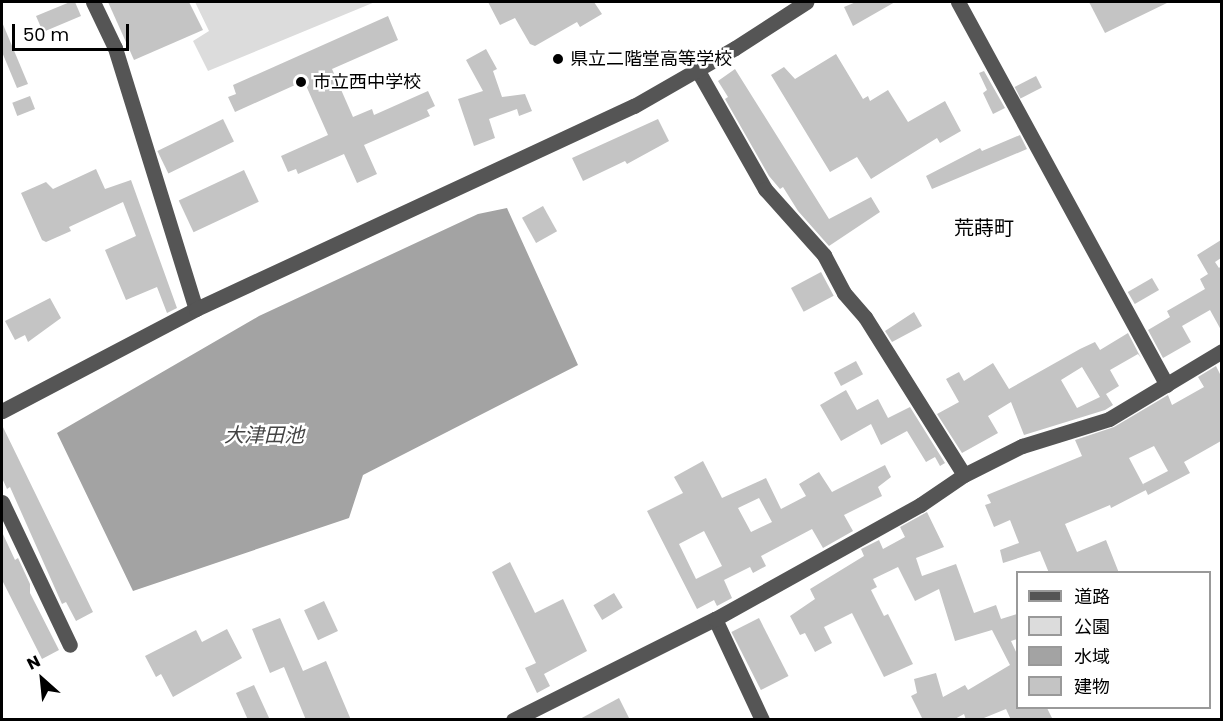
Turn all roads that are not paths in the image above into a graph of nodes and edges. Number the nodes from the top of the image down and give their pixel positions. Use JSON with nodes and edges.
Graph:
{"nodes":[{"id":1,"x":93,"y":2,"type":"edge"},
{"id":2,"x":806,"y":2,"type":"edge"},
{"id":3,"x":958,"y":2,"type":"edge"},
{"id":4,"x":698,"y":71,"type":"junction"},
{"id":5,"x":196,"y":309,"type":"junction"},
{"id":6,"x":1221,"y":351,"type":"edge"},
{"id":7,"x":1167,"y":385,"type":"junction"},
{"id":8,"x":2,"y":411,"type":"edge"},
{"id":9,"x":964,"y":475,"type":"junction"},
{"id":10,"x":2,"y":502,"type":"edge"},
{"id":11,"x":715,"y":620,"type":"junction"},
{"id":12,"x":70,"y":645,"type":"dead end"},
{"id":13,"x":513,"y":720,"type":"edge"},
{"id":14,"x":762,"y":720,"type":"edge"}],
"edges":[{"from":1,"to":5,"type":"street"},
{"from":2,"to":4,"type":"street"},
{"from":3,"to":7,"type":"street"},
{"from":4,"to":5,"type":"street"},
{"from":4,"to":9,"type":"street"},
{"from":5,"to":8,"type":"street"},
{"from":6,"to":7,"type":"street"},
{"from":7,"to":9,"type":"street"},
{"from":9,"to":11,"type":"street"},
{"from":10,"to":12,"type":"street"},
{"from":11,"to":13,"type":"street"},
{"from":11,"to":14,"type":"street"}]}
